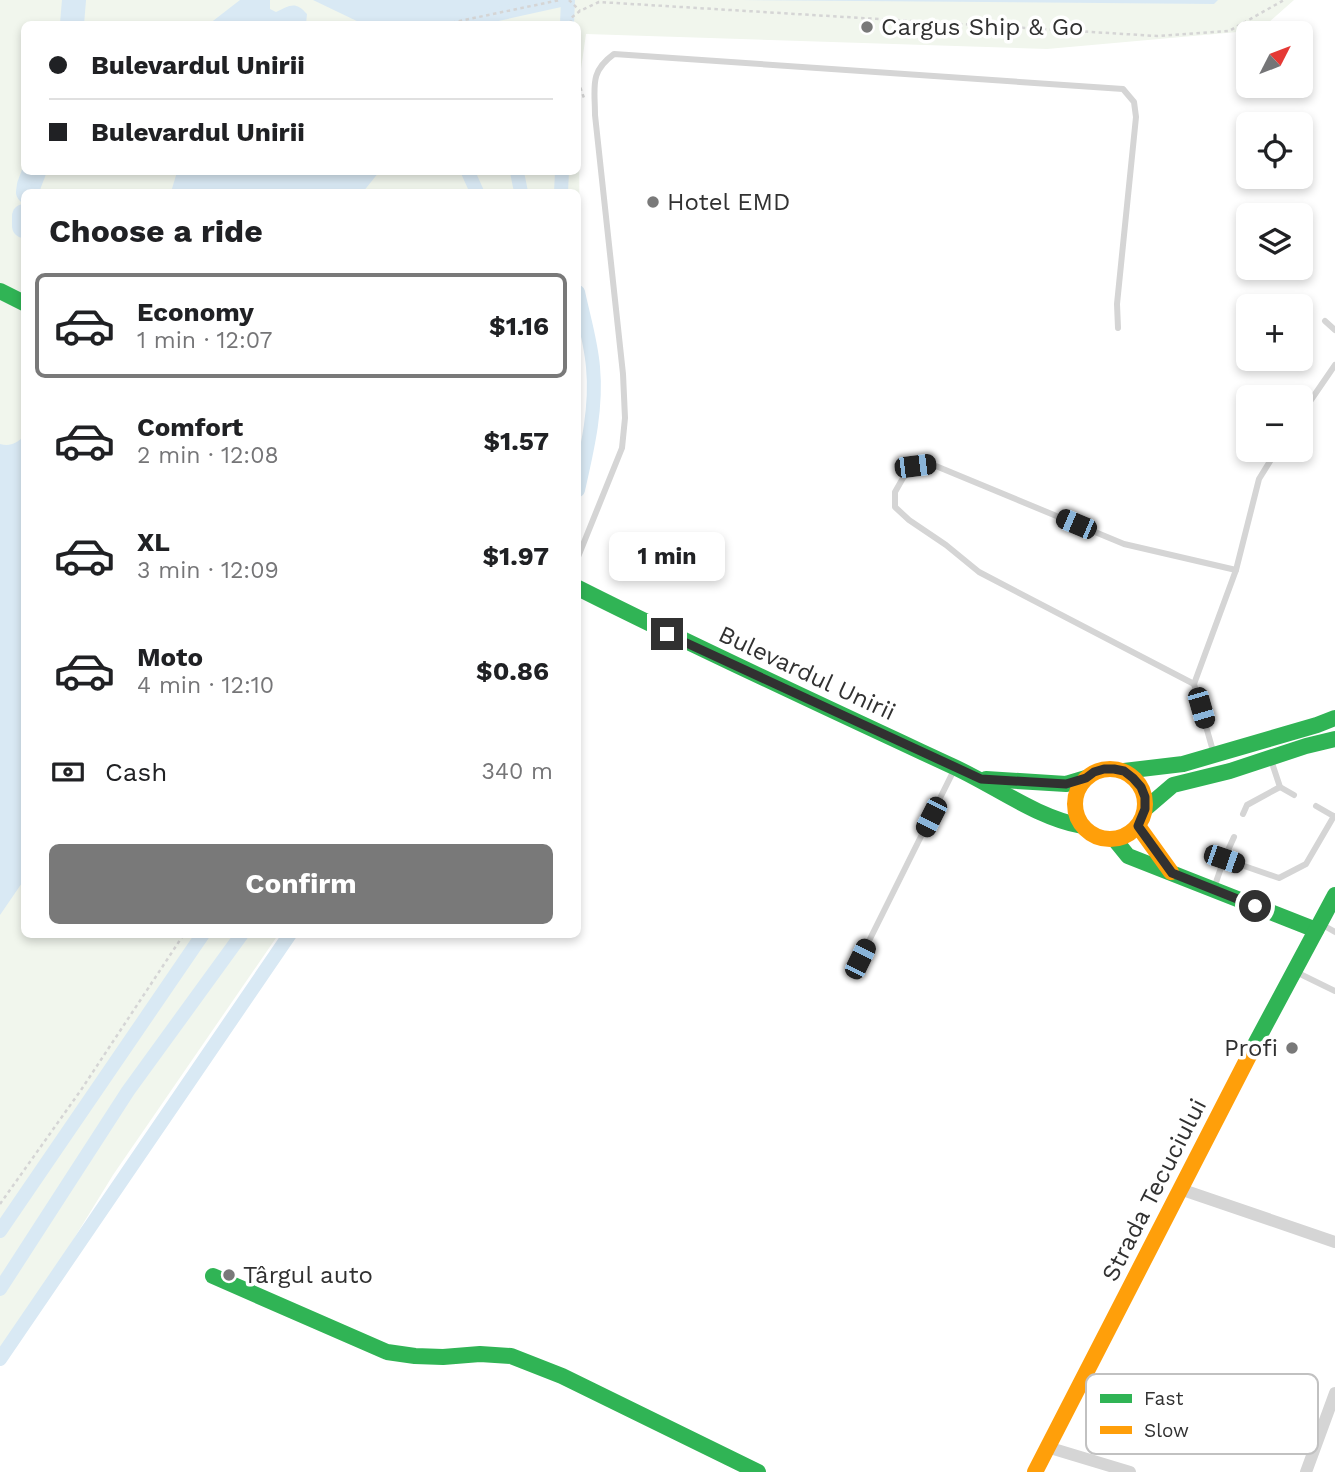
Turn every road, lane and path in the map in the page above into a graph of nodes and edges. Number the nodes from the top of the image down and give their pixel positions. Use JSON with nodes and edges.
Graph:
{"nodes":[{"id":1,"x":560,"y":0,"type":"edge"},
{"id":2,"x":569,"y":0,"type":"edge"},
{"id":3,"x":1284,"y":0,"type":"edge"},
{"id":4,"x":580,"y":11,"type":"junction"},
{"id":5,"x":459,"y":21,"type":"edge"},
{"id":6,"x":570,"y":21,"type":"edge"},
{"id":7,"x":0,"y":291,"type":"edge"},
{"id":8,"x":21,"y":302,"type":"edge"},
{"id":9,"x":1325,"y":321,"type":"dead end"},
{"id":10,"x":1118,"y":328,"type":"dead end"},
{"id":11,"x":1335,"y":330,"type":"edge"},
{"id":12,"x":1335,"y":365,"type":"edge"},
{"id":13,"x":1313,"y":397,"type":"edge"},
{"id":14,"x":1270,"y":462,"type":"edge"},
{"id":15,"x":581,"y":550,"type":"edge"},
{"id":16,"x":1236,"y":570,"type":"junction"},
{"id":17,"x":581,"y":590,"type":"edge"},
{"id":18,"x":1194,"y":684,"type":"junction"},
{"id":19,"x":1335,"y":718,"type":"edge"},
{"id":20,"x":1335,"y":739,"type":"edge"},
{"id":21,"x":1214,"y":755,"type":"junction"},
{"id":22,"x":1270,"y":758,"type":"junction"},
{"id":23,"x":956,"y":767,"type":"junction"},
{"id":24,"x":1124,"y":771,"type":"junction"},
{"id":25,"x":1086,"y":778,"type":"junction"},
{"id":26,"x":981,"y":779,"type":"junction"},
{"id":27,"x":1280,"y":787,"type":"junction"},
{"id":28,"x":1294,"y":795,"type":"dead end"},
{"id":29,"x":1315,"y":806,"type":"dead end"},
{"id":30,"x":1145,"y":809,"type":"junction"},
{"id":31,"x":1243,"y":814,"type":"dead end"},
{"id":32,"x":1334,"y":817,"type":"edge"},
{"id":33,"x":1082,"y":826,"type":"junction"},
{"id":34,"x":1138,"y":826,"type":"junction"},
{"id":35,"x":1234,"y":837,"type":"dead end"},
{"id":36,"x":1115,"y":839,"type":"junction"},
{"id":37,"x":1224,"y":859,"type":"junction"},
{"id":38,"x":1172,"y":873,"type":"junction"},
{"id":39,"x":1214,"y":890,"type":"junction"},
{"id":40,"x":1335,"y":895,"type":"edge"},
{"id":41,"x":1318,"y":927,"type":"junction"},
{"id":42,"x":1335,"y":932,"type":"edge"},
{"id":43,"x":181,"y":938,"type":"edge"},
{"id":44,"x":860,"y":959,"type":"dead end"},
{"id":45,"x":1293,"y":971,"type":"junction"},
{"id":46,"x":1335,"y":991,"type":"edge"},
{"id":47,"x":1180,"y":1189,"type":"junction"},
{"id":48,"x":0,"y":1203,"type":"edge"},
{"id":49,"x":1335,"y":1241,"type":"edge"},
{"id":50,"x":213,"y":1276,"type":"dead end"},
{"id":51,"x":1335,"y":1393,"type":"edge"},
{"id":52,"x":1318,"y":1439,"type":"edge"},
{"id":53,"x":1047,"y":1447,"type":"junction"},
{"id":54,"x":1313,"y":1454,"type":"edge"},
{"id":55,"x":758,"y":1472,"type":"edge"},
{"id":56,"x":1035,"y":1472,"type":"edge"},
{"id":57,"x":1130,"y":1472,"type":"edge"},
{"id":58,"x":1306,"y":1472,"type":"edge"}],
"edges":[{"from":1,"to":5,"type":"path"},
{"from":2,"to":4,"type":"path"},
{"from":3,"to":4,"type":"path"},
{"from":4,"to":6,"type":"path"},
{"from":7,"to":8,"type":"main road"},
{"from":9,"to":11,"type":"lane"},
{"from":10,"to":15,"type":"lane"},
{"from":12,"to":13,"type":"lane"},
{"from":14,"to":16,"type":"lane"},
{"from":16,"to":18,"type":"lane"},
{"from":16,"to":18,"type":"lane"},
{"from":17,"to":23,"type":"main road","name":"Bulevardul Unirii"},
{"from":18,"to":21,"type":"lane"},
{"from":19,"to":21,"type":"main road"},
{"from":20,"to":22,"type":"main road"},
{"from":21,"to":24,"type":"main road"},
{"from":22,"to":27,"type":"lane"},
{"from":22,"to":30,"type":"main road"},
{"from":23,"to":26,"type":"main road","name":"Bulevardul Unirii"},
{"from":23,"to":44,"type":"lane"},
{"from":24,"to":25,"type":"main road"},
{"from":24,"to":30,"type":"main road"},
{"from":25,"to":26,"type":"main road","name":"Bulevardul Unirii"},
{"from":25,"to":33,"type":"main road"},
{"from":26,"to":33,"type":"main road","name":"Bulevardul Unirii"},
{"from":27,"to":28,"type":"lane"},
{"from":27,"to":31,"type":"lane"},
{"from":29,"to":32,"type":"lane"},
{"from":30,"to":34,"type":"main road"},
{"from":32,"to":37,"type":"lane"},
{"from":33,"to":36,"type":"main road"},
{"from":34,"to":36,"type":"main road"},
{"from":34,"to":38,"type":"main road"},
{"from":35,"to":37,"type":"lane"},
{"from":36,"to":38,"type":"main road"},
{"from":37,"to":39,"type":"lane"},
{"from":38,"to":39,"type":"main road"},
{"from":39,"to":41,"type":"main road"},
{"from":40,"to":41,"type":"main road","name":"Strada Tecuciului"},
{"from":41,"to":42,"type":"lane"},
{"from":41,"to":45,"type":"main road","name":"Strada Tecuciului"},
{"from":43,"to":48,"type":"path"},
{"from":45,"to":46,"type":"lane"},
{"from":45,"to":47,"type":"main road","name":"Strada Tecuciului"},
{"from":47,"to":49,"type":"street"},
{"from":47,"to":53,"type":"main road","name":"Strada Tecuciului"},
{"from":50,"to":55,"type":"main road"},
{"from":51,"to":52,"type":"street"},
{"from":53,"to":56,"type":"main road","name":"Strada Tecuciului"},
{"from":53,"to":57,"type":"street"},
{"from":54,"to":58,"type":"street"}]}
